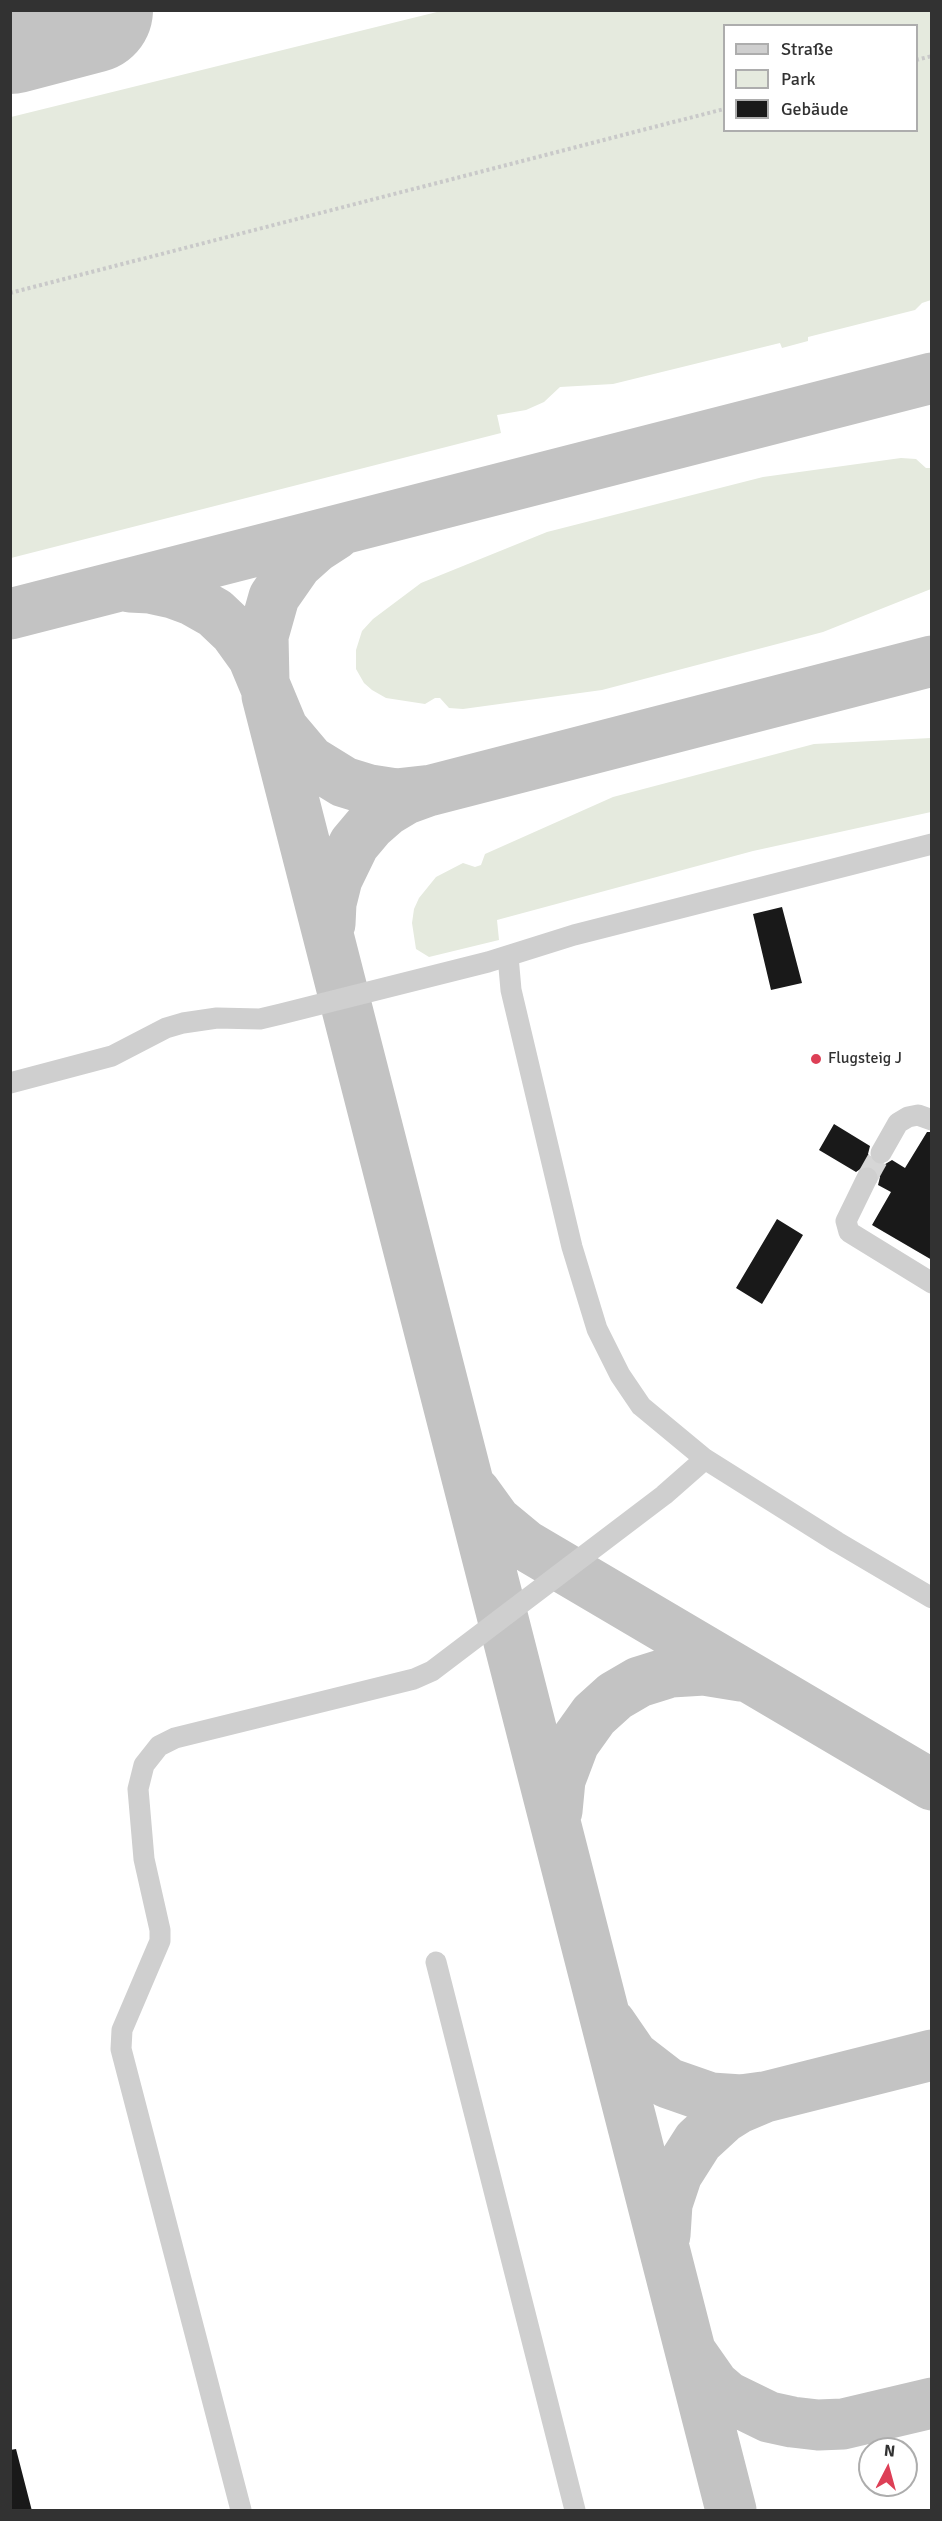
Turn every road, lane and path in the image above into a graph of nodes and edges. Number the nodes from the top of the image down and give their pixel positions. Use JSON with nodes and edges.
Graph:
{"nodes":[{"id":1,"x":723,"y":109,"type":"edge"},
{"id":2,"x":10,"y":293,"type":"edge"},
{"id":3,"x":932,"y":843,"type":"edge"},
{"id":4,"x":508,"y":956,"type":"junction"},
{"id":5,"x":10,"y":1083,"type":"edge"},
{"id":6,"x":932,"y":1120,"type":"edge"},
{"id":7,"x":881,"y":1153,"type":"tunnel mouth"},
{"id":8,"x":867,"y":1178,"type":"tunnel mouth"},
{"id":9,"x":932,"y":1283,"type":"edge"},
{"id":10,"x":705,"y":1459,"type":"junction"},
{"id":11,"x":932,"y":1598,"type":"edge"},
{"id":12,"x":436,"y":1962,"type":"dead end"},
{"id":13,"x":241,"y":2511,"type":"edge"},
{"id":14,"x":575,"y":2511,"type":"edge"}],
"edges":[{"from":1,"to":2,"type":"path"},
{"from":3,"to":4,"type":"lane"},
{"from":4,"to":5,"type":"lane"},
{"from":4,"to":10,"type":"lane"},
{"from":6,"to":7,"type":"lane"},
{"from":8,"to":9,"type":"lane"},
{"from":10,"to":11,"type":"lane"},
{"from":10,"to":13,"type":"lane"},
{"from":12,"to":14,"type":"lane"}]}
